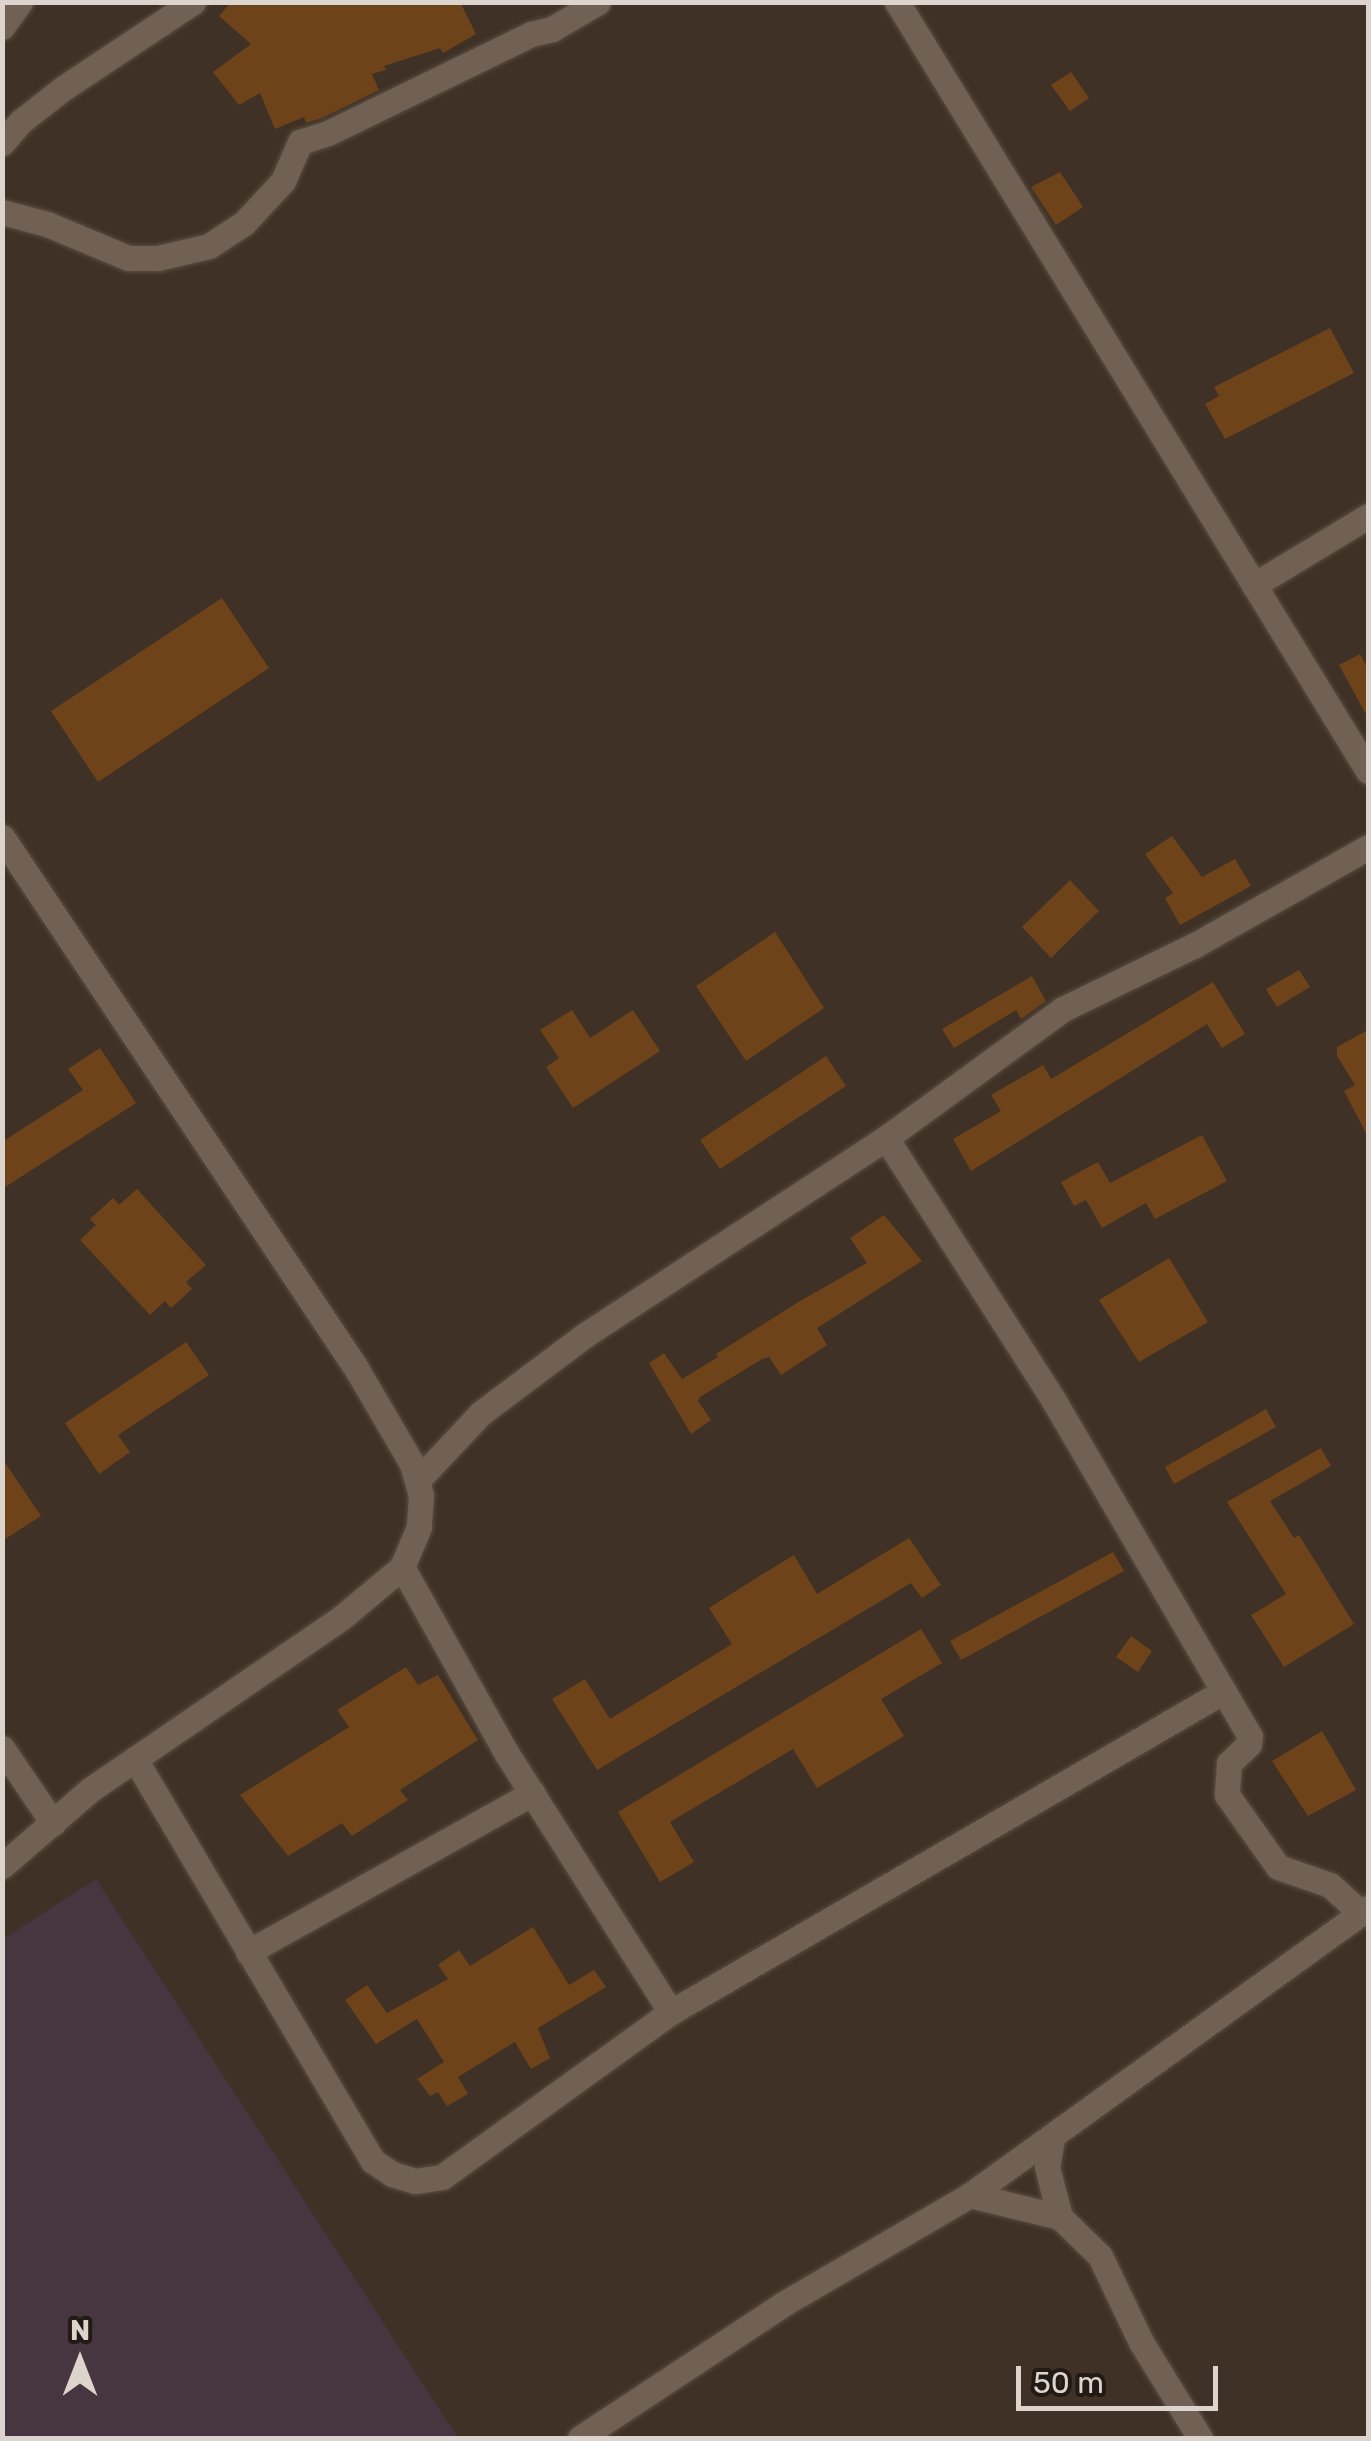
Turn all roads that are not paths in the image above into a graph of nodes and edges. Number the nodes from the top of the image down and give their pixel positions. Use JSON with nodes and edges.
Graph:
{"nodes":[{"id":1,"x":20,"y":2,"type":"edge"},
{"id":2,"x":193,"y":2,"type":"edge"},
{"id":3,"x":598,"y":2,"type":"edge"},
{"id":4,"x":898,"y":2,"type":"edge"},
{"id":5,"x":2,"y":28,"type":"edge"},
{"id":6,"x":2,"y":143,"type":"edge"},
{"id":7,"x":2,"y":212,"type":"edge"},
{"id":8,"x":1368,"y":516,"type":"edge"},
{"id":9,"x":1254,"y":585,"type":"junction"},
{"id":10,"x":1368,"y":771,"type":"edge"},
{"id":11,"x":2,"y":837,"type":"edge"},
{"id":12,"x":1368,"y":847,"type":"edge"},
{"id":13,"x":886,"y":1138,"type":"junction"},
{"id":14,"x":418,"y":1480,"type":"junction"},
{"id":15,"x":402,"y":1567,"type":"junction"},
{"id":16,"x":1224,"y":1691,"type":"junction"},
{"id":17,"x":2,"y":1748,"type":"edge"},
{"id":18,"x":135,"y":1759,"type":"junction"},
{"id":19,"x":532,"y":1793,"type":"junction"},
{"id":20,"x":53,"y":1823,"type":"junction"},
{"id":21,"x":2,"y":1866,"type":"edge"},
{"id":22,"x":1365,"y":1911,"type":"edge"},
{"id":23,"x":248,"y":1952,"type":"junction"},
{"id":24,"x":671,"y":2012,"type":"junction"},
{"id":25,"x":1052,"y":2139,"type":"junction"},
{"id":26,"x":970,"y":2195,"type":"junction"},
{"id":27,"x":1060,"y":2217,"type":"junction"},
{"id":28,"x":580,"y":2438,"type":"edge"},
{"id":29,"x":1200,"y":2438,"type":"edge"}],
"edges":[{"from":1,"to":5,"type":"street"},
{"from":2,"to":6,"type":"street"},
{"from":3,"to":7,"type":"street"},
{"from":4,"to":9,"type":"street"},
{"from":8,"to":9,"type":"street"},
{"from":9,"to":10,"type":"street"},
{"from":11,"to":14,"type":"street"},
{"from":12,"to":13,"type":"street"},
{"from":13,"to":14,"type":"street"},
{"from":13,"to":16,"type":"street"},
{"from":14,"to":15,"type":"street"},
{"from":15,"to":18,"type":"street"},
{"from":15,"to":19,"type":"street"},
{"from":16,"to":22,"type":"street"},
{"from":16,"to":24,"type":"street"},
{"from":17,"to":20,"type":"street"},
{"from":18,"to":20,"type":"street"},
{"from":18,"to":23,"type":"street"},
{"from":19,"to":23,"type":"street"},
{"from":19,"to":24,"type":"street"},
{"from":20,"to":21,"type":"street"},
{"from":22,"to":25,"type":"street"},
{"from":23,"to":24,"type":"street"},
{"from":25,"to":26,"type":"street"},
{"from":25,"to":27,"type":"street"},
{"from":26,"to":27,"type":"street"},
{"from":26,"to":28,"type":"street"},
{"from":27,"to":29,"type":"street"}]}
